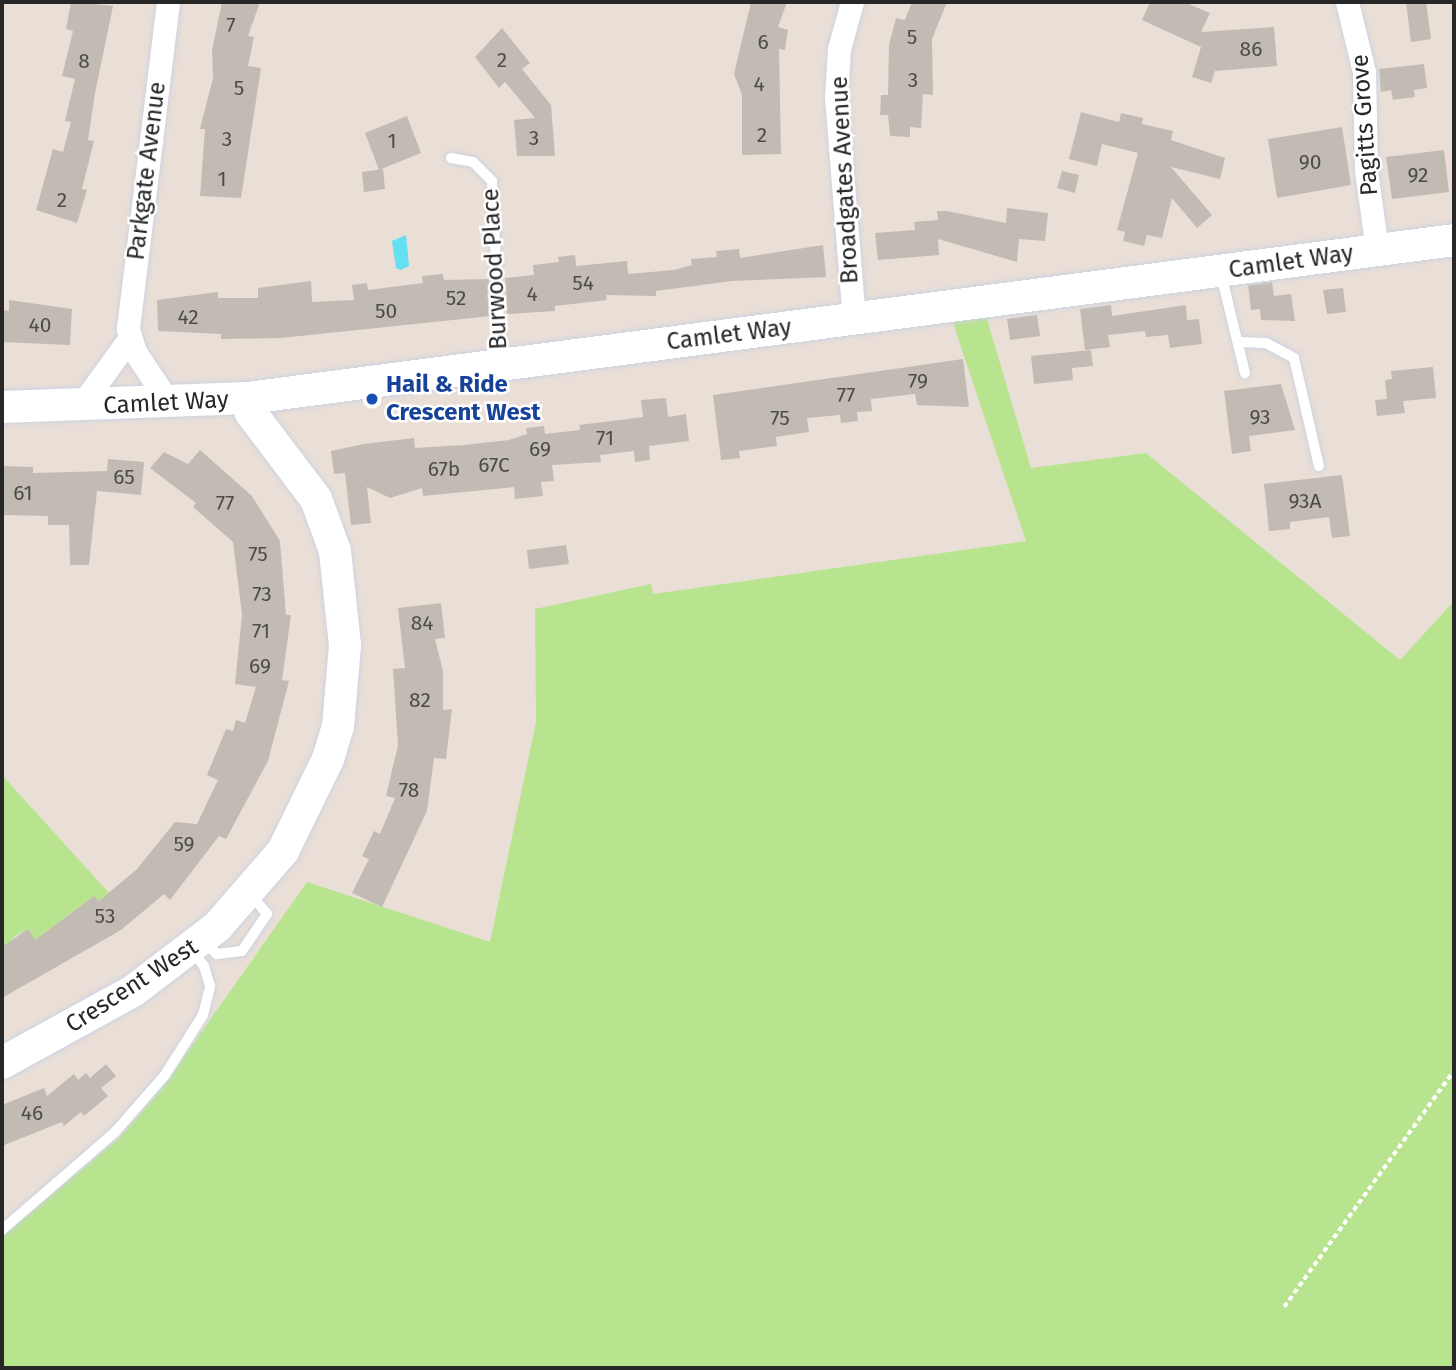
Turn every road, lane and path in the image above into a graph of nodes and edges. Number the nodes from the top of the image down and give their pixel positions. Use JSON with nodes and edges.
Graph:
{"nodes":[{"id":1,"x":168,"y":2,"type":"edge"},
{"id":2,"x":852,"y":2,"type":"edge"},
{"id":3,"x":1347,"y":2,"type":"edge"},
{"id":4,"x":451,"y":158,"type":"dead end"},
{"id":5,"x":1454,"y":240,"type":"edge"},
{"id":6,"x":1377,"y":250,"type":"junction"},
{"id":7,"x":1221,"y":271,"type":"junction"},
{"id":8,"x":854,"y":319,"type":"junction"},
{"id":9,"x":129,"y":340,"type":"junction"},
{"id":10,"x":1238,"y":341,"type":"junction"},
{"id":11,"x":501,"y":365,"type":"junction"},
{"id":12,"x":1245,"y":373,"type":"dead end"},
{"id":13,"x":248,"y":398,"type":"junction"},
{"id":14,"x":170,"y":404,"type":"junction"},
{"id":15,"x":2,"y":407,"type":"edge"},
{"id":16,"x":79,"y":408,"type":"junction"},
{"id":17,"x":1320,"y":466,"type":"dead end"},
{"id":18,"x":197,"y":945,"type":"junction"},
{"id":19,"x":2,"y":1063,"type":"edge"},
{"id":20,"x":1454,"y":1070,"type":"edge"},
{"id":21,"x":2,"y":1230,"type":"edge"},
{"id":22,"x":1284,"y":1307,"type":"dead end"}],
"edges":[{"from":1,"to":9,"type":"street","name":"Parkgate Avenue"},
{"from":2,"to":8,"type":"street","name":"Broadgates Avenue"},
{"from":3,"to":6,"type":"street","name":"Pagitts Grove"},
{"from":4,"to":11,"type":"lane","name":"Burwood Place"},
{"from":5,"to":6,"type":"street","name":"Camlet Way"},
{"from":6,"to":7,"type":"street","name":"Camlet Way"},
{"from":7,"to":8,"type":"street","name":"Camlet Way"},
{"from":7,"to":10,"type":"lane"},
{"from":8,"to":11,"type":"street","name":"Camlet Way"},
{"from":9,"to":14,"type":"street"},
{"from":9,"to":16,"type":"street","name":"Parkgate Avenue"},
{"from":10,"to":12,"type":"lane"},
{"from":10,"to":17,"type":"lane"},
{"from":11,"to":13,"type":"street","name":"Camlet Way"},
{"from":13,"to":14,"type":"street","name":"Camlet Way"},
{"from":13,"to":18,"type":"street","name":"Crescent West"},
{"from":14,"to":16,"type":"street","name":"Camlet Way"},
{"from":15,"to":16,"type":"street","name":"Camlet Way"},
{"from":18,"to":19,"type":"street","name":"Crescent West"},
{"from":18,"to":21,"type":"lane"},
{"from":20,"to":22,"type":"path"}]}
